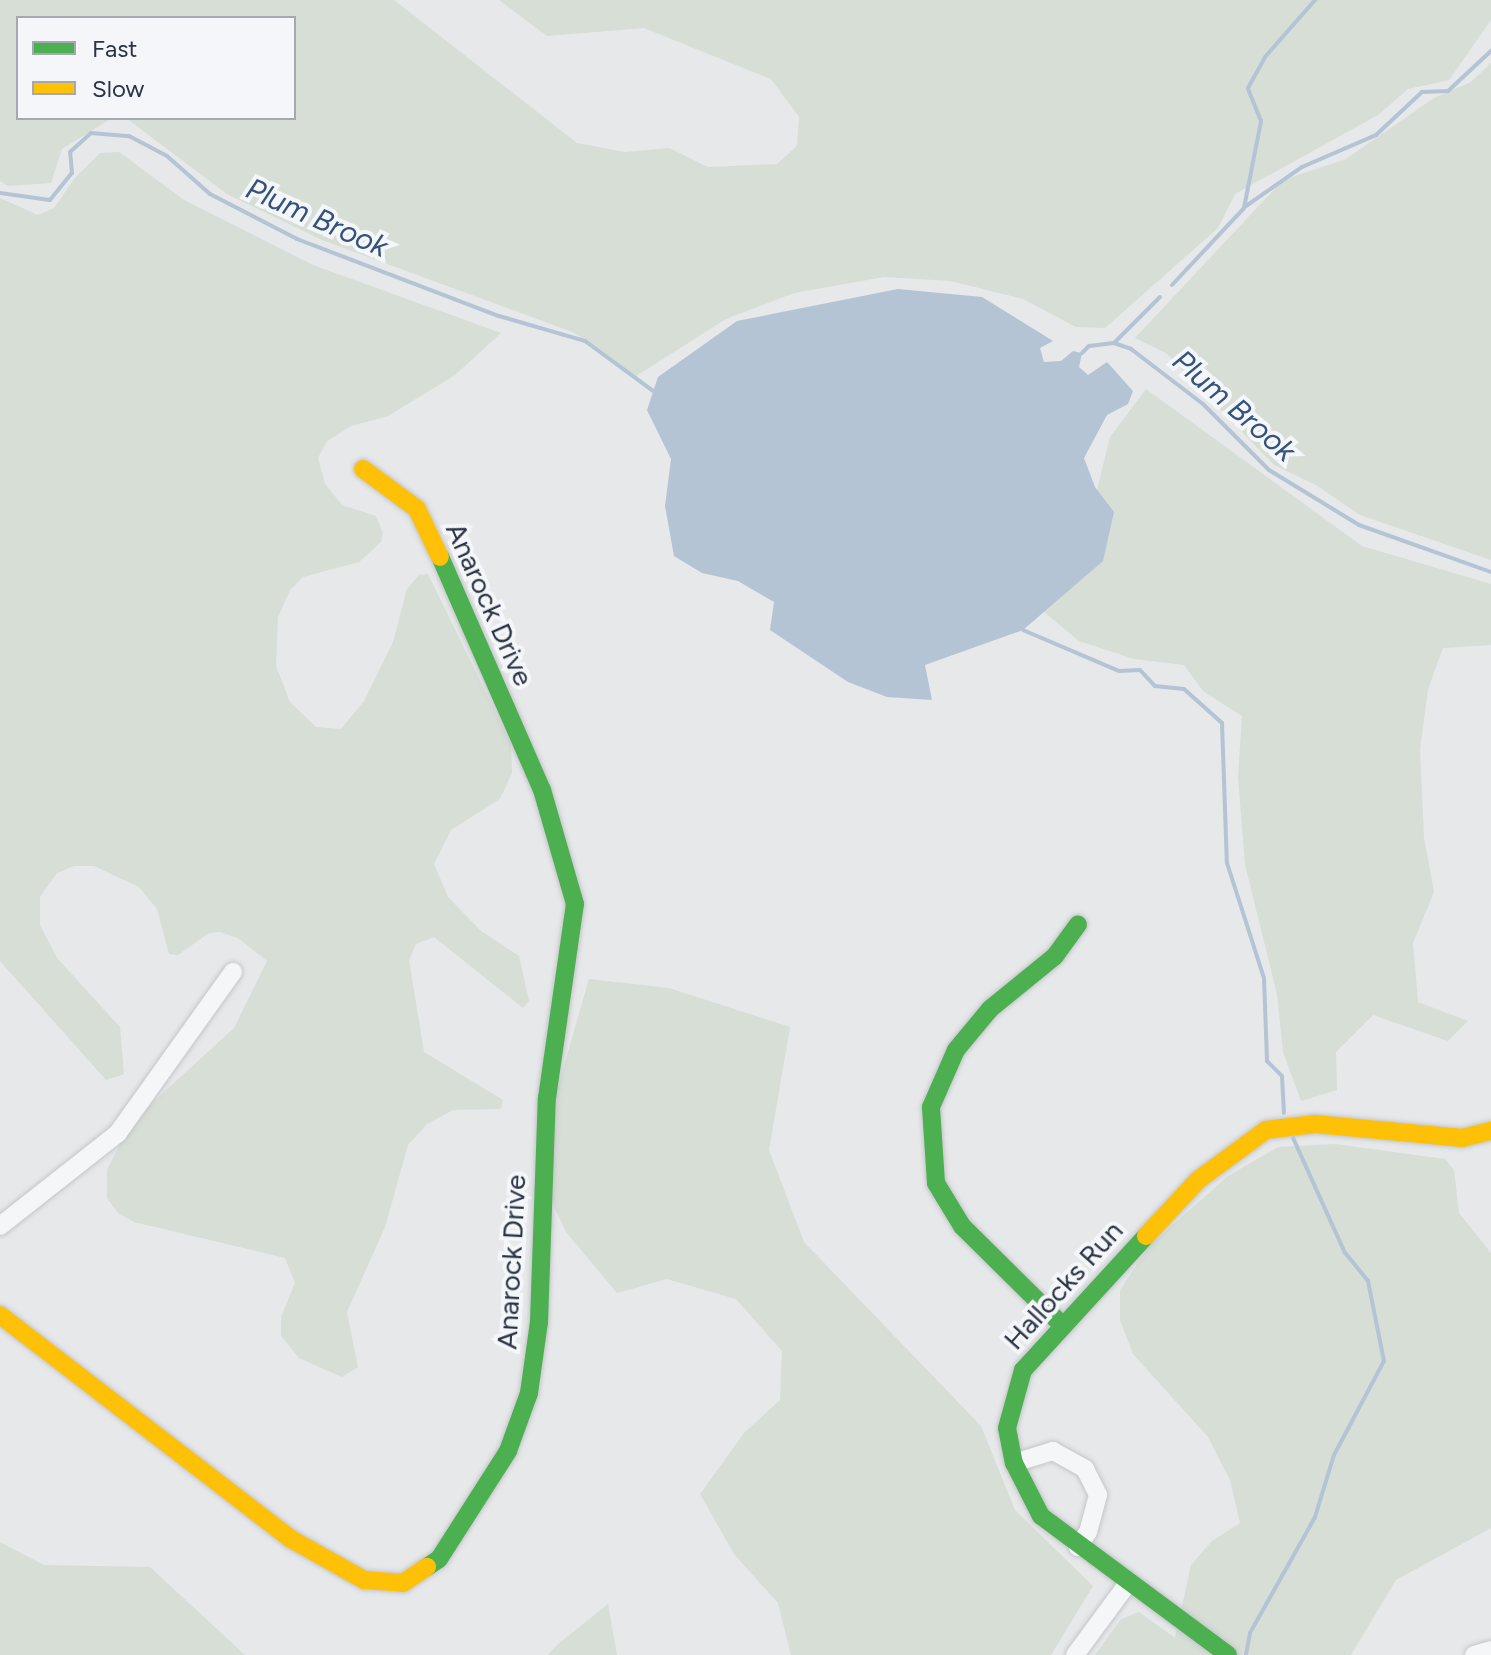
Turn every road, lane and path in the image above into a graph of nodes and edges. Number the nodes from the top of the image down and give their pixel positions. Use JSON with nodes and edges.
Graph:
{"nodes":[{"id":1,"x":363,"y":469,"type":"dead end"},
{"id":2,"x":1078,"y":924,"type":"dead end"},
{"id":3,"x":233,"y":972,"type":"dead end"},
{"id":4,"x":1491,"y":1131,"type":"edge"},
{"id":5,"x":0,"y":1226,"type":"edge"},
{"id":6,"x":0,"y":1315,"type":"edge"},
{"id":7,"x":1061,"y":1324,"type":"junction"},
{"id":8,"x":1014,"y":1463,"type":"junction"},
{"id":9,"x":1078,"y":1547,"type":"junction"},
{"id":10,"x":1128,"y":1583,"type":"junction"},
{"id":11,"x":1491,"y":1650,"type":"edge"},
{"id":12,"x":1075,"y":1655,"type":"edge"},
{"id":13,"x":1228,"y":1655,"type":"edge"},
{"id":14,"x":1474,"y":1655,"type":"edge"}],
"edges":[{"from":1,"to":6,"type":"street","name":"Anarock Drive"},
{"from":2,"to":7,"type":"street"},
{"from":3,"to":5,"type":"street"},
{"from":4,"to":7,"type":"street","name":"Hallocks Run"},
{"from":7,"to":8,"type":"street","name":"Hallocks Run"},
{"from":8,"to":9,"type":"street","name":"Hallocks Run"},
{"from":8,"to":9,"type":"street"},
{"from":9,"to":10,"type":"street","name":"Hallocks Run"},
{"from":10,"to":12,"type":"street"},
{"from":10,"to":13,"type":"street","name":"Hallocks Run"},
{"from":11,"to":14,"type":"street"}]}
